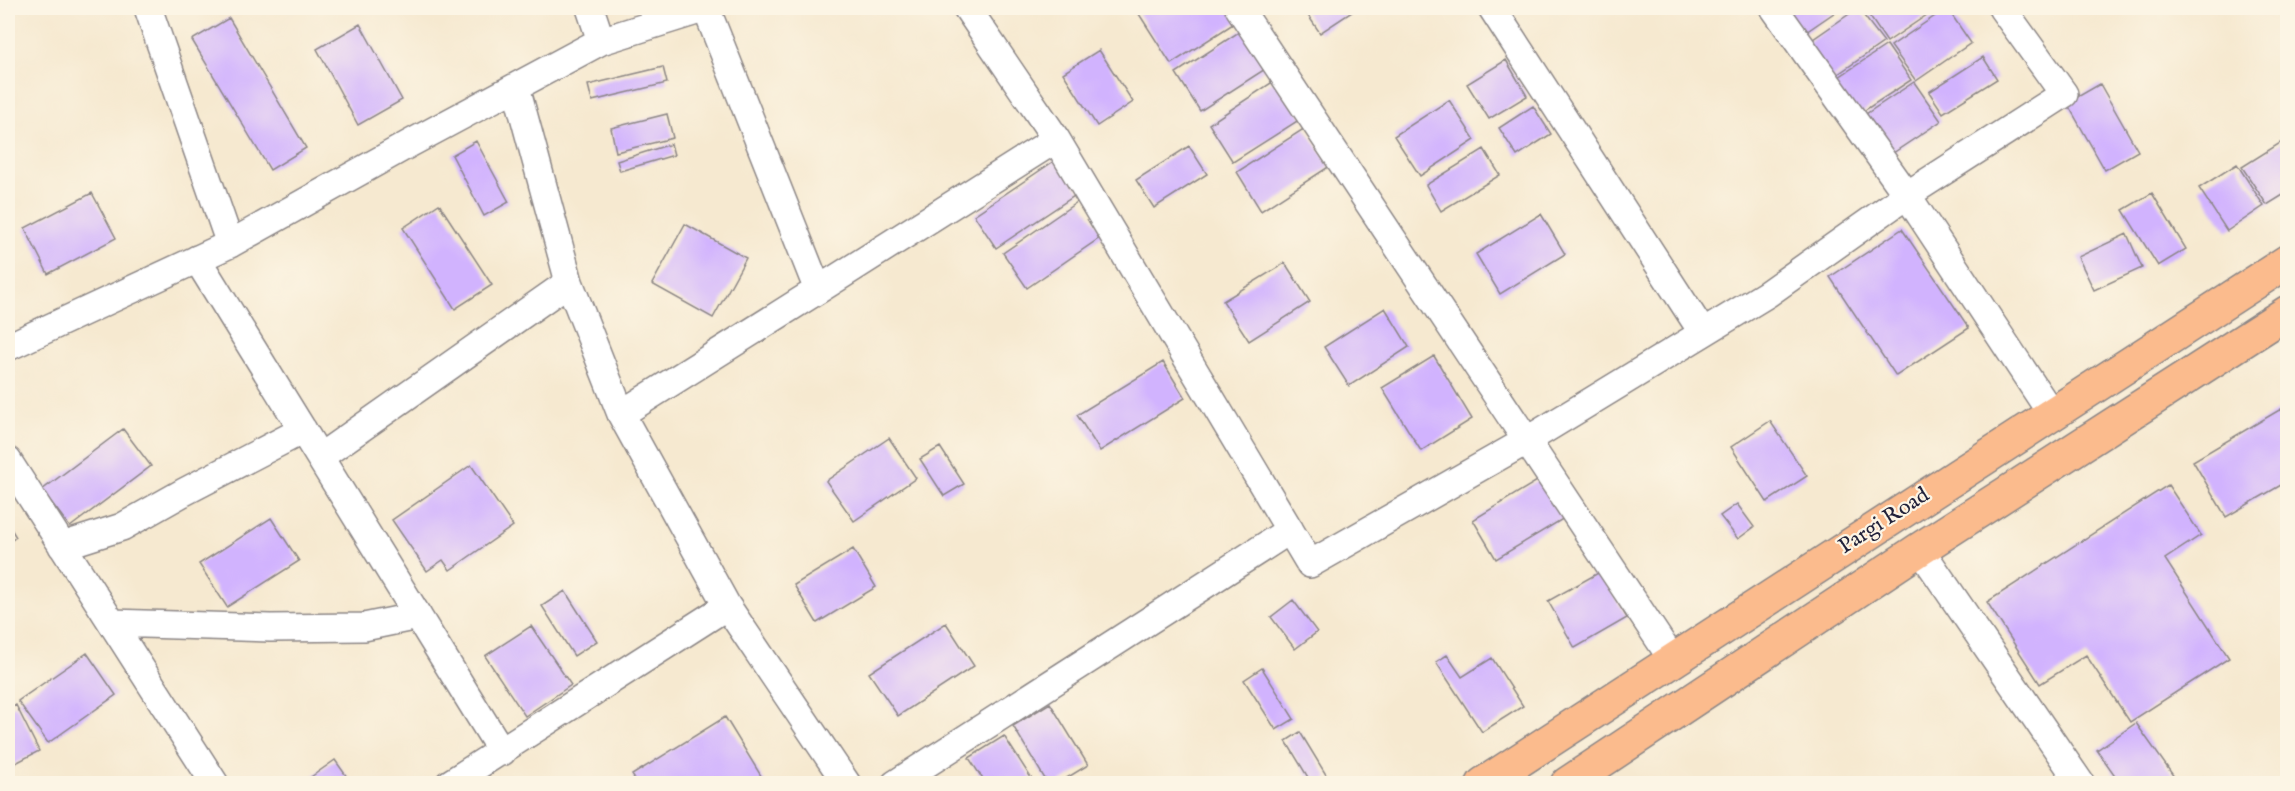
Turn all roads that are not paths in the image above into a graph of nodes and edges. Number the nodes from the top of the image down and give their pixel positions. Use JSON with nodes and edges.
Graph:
{"nodes":[{"id":1,"x":148,"y":8,"type":"edge"},
{"id":2,"x":590,"y":8,"type":"edge"},
{"id":3,"x":706,"y":8,"type":"edge"},
{"id":4,"x":968,"y":8,"type":"edge"},
{"id":5,"x":1239,"y":8,"type":"edge"},
{"id":6,"x":1492,"y":8,"type":"edge"},
{"id":7,"x":1774,"y":8,"type":"edge"},
{"id":8,"x":2002,"y":8,"type":"edge"},
{"id":9,"x":602,"y":41,"type":"junction"},
{"id":10,"x":516,"y":87,"type":"junction"},
{"id":11,"x":1056,"y":139,"type":"junction"},
{"id":12,"x":1907,"y":195,"type":"junction"},
{"id":13,"x":230,"y":244,"type":"junction"},
{"id":14,"x":197,"y":259,"type":"junction"},
{"id":15,"x":2288,"y":261,"type":"edge"},
{"id":16,"x":568,"y":282,"type":"junction"},
{"id":17,"x":818,"y":290,"type":"junction"},
{"id":18,"x":2288,"y":312,"type":"edge"},
{"id":19,"x":1703,"y":333,"type":"junction"},
{"id":20,"x":8,"y":347,"type":"edge"},
{"id":21,"x":2051,"y":413,"type":"junction"},
{"id":22,"x":621,"y":414,"type":"junction"},
{"id":23,"x":303,"y":430,"type":"junction"},
{"id":24,"x":1526,"y":441,"type":"junction"},
{"id":25,"x":320,"y":457,"type":"junction"},
{"id":26,"x":8,"y":461,"type":"edge"},
{"id":27,"x":1290,"y":530,"type":"junction"},
{"id":28,"x":62,"y":546,"type":"junction"},
{"id":29,"x":1920,"y":549,"type":"junction"},
{"id":30,"x":727,"y":606,"type":"junction"},
{"id":31,"x":418,"y":616,"type":"junction"},
{"id":32,"x":112,"y":623,"type":"junction"},
{"id":33,"x":1672,"y":659,"type":"junction"},
{"id":34,"x":502,"y":752,"type":"junction"},
{"id":35,"x":1495,"y":780,"type":"edge"},
{"id":36,"x":215,"y":783,"type":"edge"},
{"id":37,"x":449,"y":783,"type":"edge"},
{"id":38,"x":848,"y":783,"type":"edge"},
{"id":39,"x":895,"y":783,"type":"edge"},
{"id":40,"x":1568,"y":783,"type":"edge"},
{"id":41,"x":2081,"y":783,"type":"edge"}],
"edges":[{"from":1,"to":13,"type":"street"},
{"from":2,"to":9,"type":"street"},
{"from":3,"to":9,"type":"street"},
{"from":3,"to":17,"type":"street"},
{"from":4,"to":11,"type":"street"},
{"from":5,"to":24,"type":"street"},
{"from":6,"to":19,"type":"street"},
{"from":7,"to":12,"type":"street"},
{"from":8,"to":12,"type":"street"},
{"from":9,"to":10,"type":"street"},
{"from":10,"to":13,"type":"street"},
{"from":10,"to":16,"type":"street"},
{"from":11,"to":17,"type":"street"},
{"from":11,"to":27,"type":"street"},
{"from":12,"to":19,"type":"street"},
{"from":12,"to":21,"type":"street"},
{"from":13,"to":14,"type":"street"},
{"from":14,"to":20,"type":"street"},
{"from":14,"to":23,"type":"street"},
{"from":15,"to":21,"type":"main road","name":"Pargi Road"},
{"from":16,"to":22,"type":"street"},
{"from":16,"to":25,"type":"street"},
{"from":17,"to":22,"type":"street"},
{"from":18,"to":29,"type":"main road","name":"Pargi Road"},
{"from":19,"to":24,"type":"street"},
{"from":21,"to":33,"type":"main road","name":"Pargi Road"},
{"from":22,"to":30,"type":"street"},
{"from":23,"to":25,"type":"street"},
{"from":23,"to":28,"type":"street"},
{"from":24,"to":27,"type":"street"},
{"from":24,"to":33,"type":"street"},
{"from":25,"to":31,"type":"street"},
{"from":26,"to":28,"type":"street"},
{"from":27,"to":39,"type":"street"},
{"from":28,"to":32,"type":"street"},
{"from":29,"to":40,"type":"main road","name":"Pargi Road"},
{"from":29,"to":41,"type":"street"},
{"from":30,"to":34,"type":"street"},
{"from":30,"to":38,"type":"street"},
{"from":31,"to":32,"type":"street"},
{"from":31,"to":34,"type":"street"},
{"from":32,"to":36,"type":"street"},
{"from":33,"to":35,"type":"main road","name":"Pargi Road"},
{"from":34,"to":37,"type":"street"}]}
